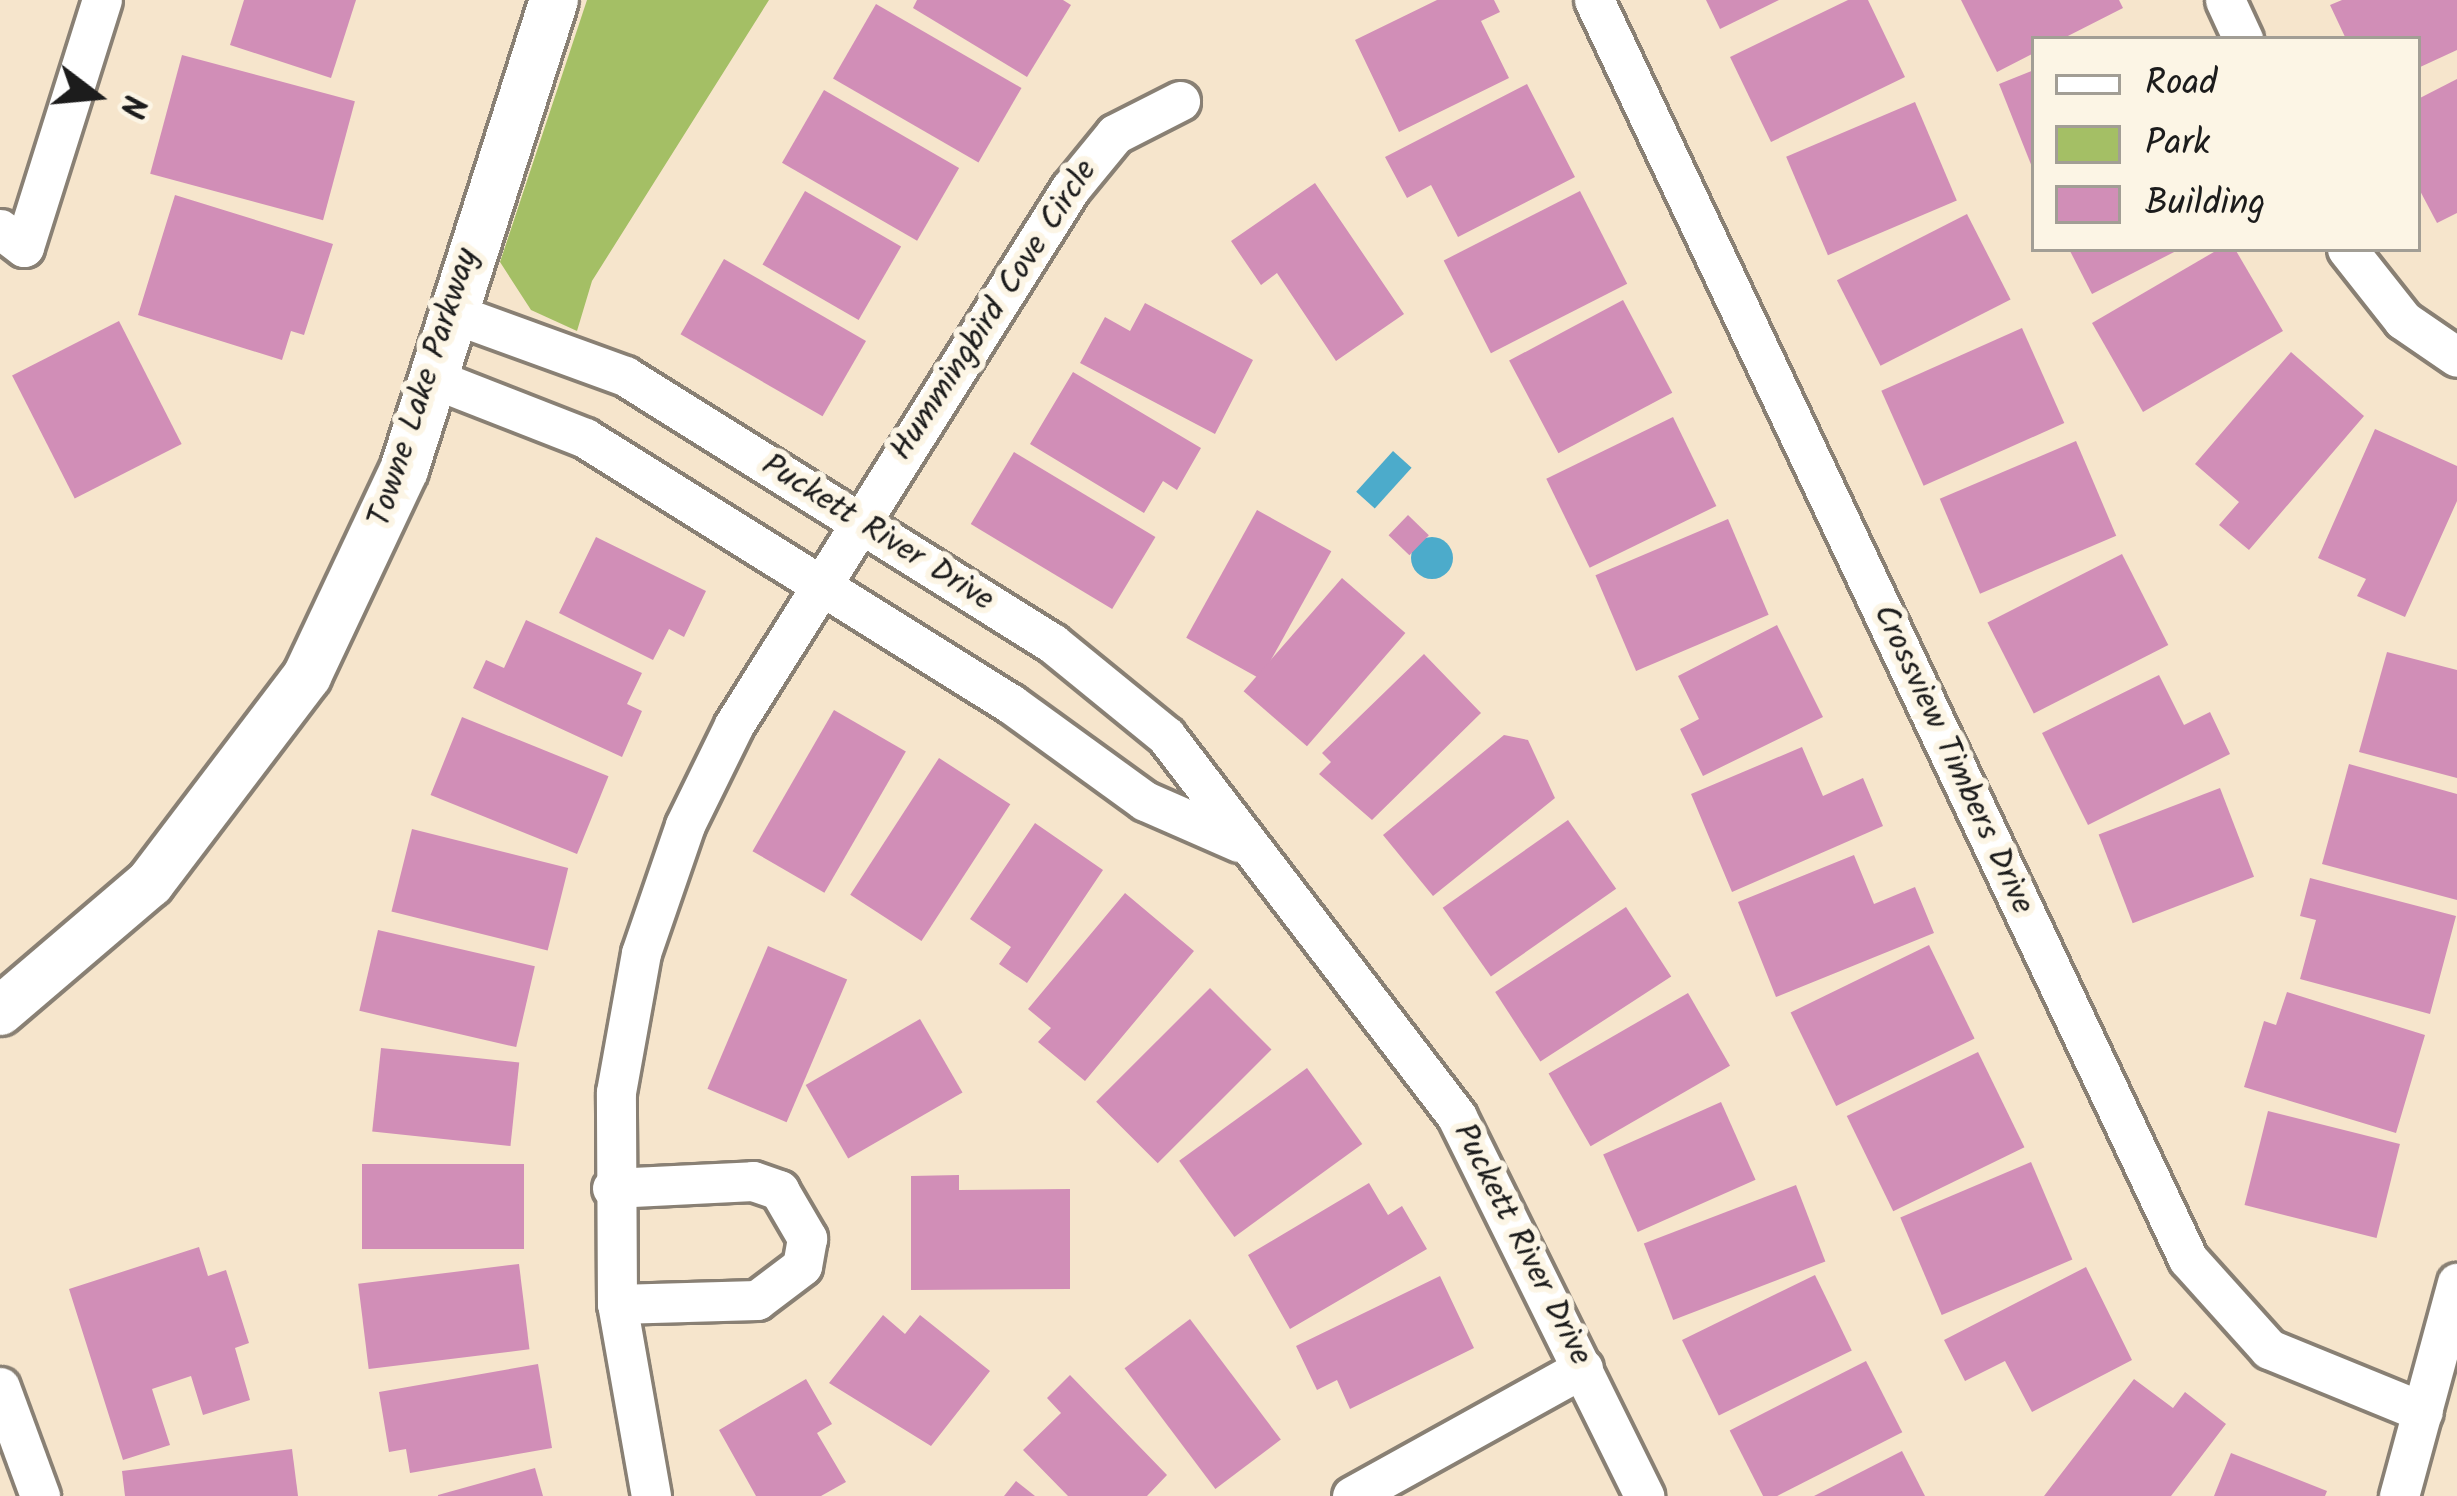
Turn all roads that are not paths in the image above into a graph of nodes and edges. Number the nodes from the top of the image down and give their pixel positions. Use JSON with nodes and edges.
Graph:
{"nodes":[{"id":1,"x":102,"y":0,"type":"edge"},
{"id":2,"x":554,"y":0,"type":"edge"},
{"id":3,"x":1594,"y":0,"type":"edge"},
{"id":4,"x":2224,"y":0,"type":"edge"},
{"id":5,"x":2242,"y":36,"type":"edge"},
{"id":6,"x":1180,"y":101,"type":"dead end"},
{"id":7,"x":12,"y":238,"type":"edge"},
{"id":8,"x":2349,"y":252,"type":"edge"},
{"id":9,"x":452,"y":313,"type":"junction"},
{"id":10,"x":2457,"y":357,"type":"edge"},
{"id":11,"x":432,"y":378,"type":"junction"},
{"id":12,"x":840,"y":554,"type":"junction"},
{"id":13,"x":1239,"y":842,"type":"junction"},
{"id":14,"x":0,"y":1011,"type":"edge"},
{"id":15,"x":612,"y":1188,"type":"junction"},
{"id":16,"x":2457,"y":1283,"type":"edge"},
{"id":17,"x":617,"y":1304,"type":"junction"},
{"id":18,"x":1583,"y":1368,"type":"junction"},
{"id":19,"x":0,"y":1387,"type":"edge"},
{"id":20,"x":2422,"y":1412,"type":"junction"},
{"id":21,"x":40,"y":1496,"type":"edge"},
{"id":22,"x":651,"y":1496,"type":"edge"},
{"id":23,"x":1352,"y":1496,"type":"edge"},
{"id":24,"x":1644,"y":1496,"type":"edge"},
{"id":25,"x":2398,"y":1496,"type":"edge"}],
"edges":[{"from":1,"to":7,"type":"street"},
{"from":2,"to":9,"type":"street","name":"Towne Lake Parkway"},
{"from":3,"to":20,"type":"street","name":"Crossview Timbers Drive"},
{"from":4,"to":5,"type":"street"},
{"from":6,"to":12,"type":"street","name":"Hummingbird Cove Circle"},
{"from":8,"to":10,"type":"street"},
{"from":9,"to":11,"type":"street","name":"Towne Lake Parkway"},
{"from":9,"to":12,"type":"street","name":"Puckett River Drive"},
{"from":11,"to":12,"type":"street","name":"Puckett River Drive"},
{"from":11,"to":14,"type":"street","name":"Towne Lake Parkway"},
{"from":12,"to":13,"type":"street","name":"Puckett River Drive"},
{"from":12,"to":13,"type":"street","name":"Puckett River Drive"},
{"from":12,"to":15,"type":"street","name":"Hummingbird Cove Circle"},
{"from":13,"to":18,"type":"street","name":"Puckett River Drive"},
{"from":15,"to":17,"type":"street","name":"Hummingbird Cove Circle"},
{"from":15,"to":17,"type":"street"},
{"from":16,"to":20,"type":"street"},
{"from":17,"to":22,"type":"street","name":"Hummingbird Cove Circle"},
{"from":18,"to":23,"type":"street"},
{"from":18,"to":24,"type":"street","name":"Puckett River Drive"},
{"from":19,"to":21,"type":"street"},
{"from":20,"to":25,"type":"street"}]}
